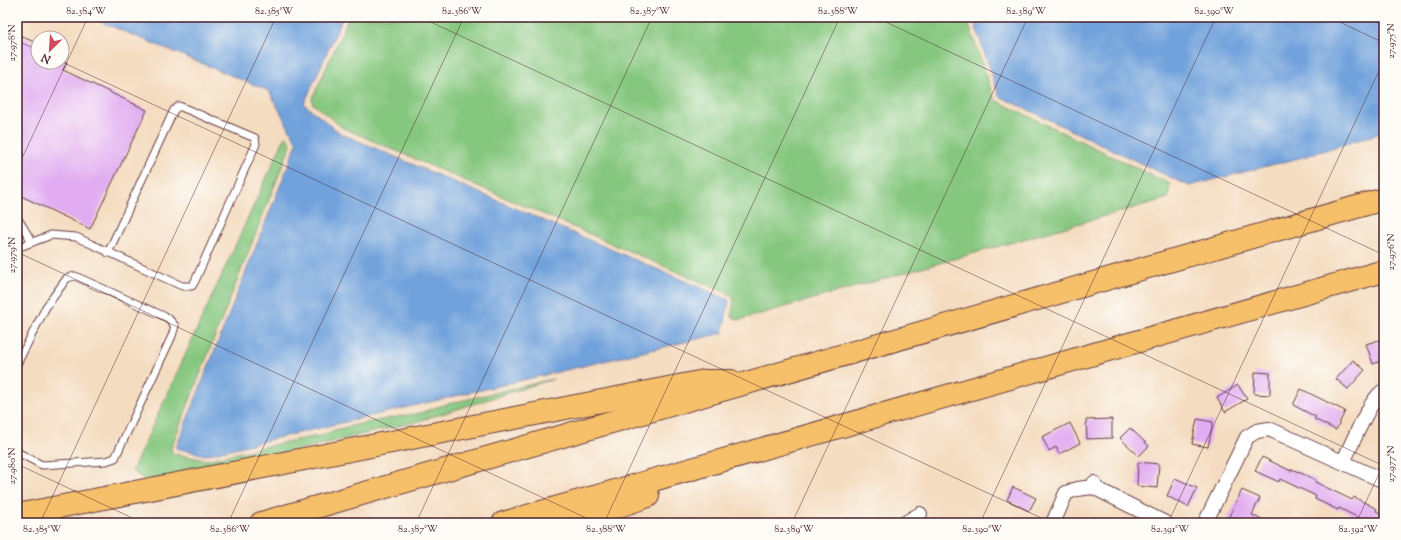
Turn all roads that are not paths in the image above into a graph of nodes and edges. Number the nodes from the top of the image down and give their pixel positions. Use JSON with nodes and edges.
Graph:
{"nodes":[{"id":1,"x":1384,"y":199,"type":"edge"},
{"id":2,"x":17,"y":217,"type":"edge"},
{"id":3,"x":32,"y":242,"type":"junction"},
{"id":4,"x":17,"y":248,"type":"edge"},
{"id":5,"x":108,"y":253,"type":"junction"},
{"id":6,"x":1384,"y":271,"type":"edge"},
{"id":7,"x":17,"y":364,"type":"edge"},
{"id":8,"x":758,"y":381,"type":"junction"},
{"id":9,"x":1384,"y":391,"type":"edge"},
{"id":10,"x":850,"y":424,"type":"junction"},
{"id":11,"x":17,"y":452,"type":"edge"},
{"id":12,"x":1343,"y":462,"type":"junction"},
{"id":13,"x":1384,"y":481,"type":"edge"},
{"id":14,"x":920,"y":514,"type":"dead end"},
{"id":15,"x":17,"y":515,"type":"edge"},
{"id":16,"x":261,"y":523,"type":"edge"},
{"id":17,"x":503,"y":523,"type":"edge"},
{"id":18,"x":570,"y":523,"type":"edge"},
{"id":19,"x":905,"y":523,"type":"edge"},
{"id":20,"x":1053,"y":523,"type":"edge"},
{"id":21,"x":1165,"y":523,"type":"edge"},
{"id":22,"x":1206,"y":523,"type":"edge"}],
"edges":[{"from":1,"to":8,"type":"highway"},
{"from":2,"to":3,"type":"lane"},
{"from":3,"to":4,"type":"lane"},
{"from":3,"to":5,"type":"lane"},
{"from":5,"to":5,"type":"lane"},
{"from":6,"to":10,"type":"highway"},
{"from":7,"to":11,"type":"lane"},
{"from":8,"to":15,"type":"highway"},
{"from":8,"to":16,"type":"highway"},
{"from":9,"to":12,"type":"street"},
{"from":10,"to":17,"type":"highway"},
{"from":10,"to":18,"type":"highway"},
{"from":12,"to":13,"type":"street"},
{"from":12,"to":22,"type":"street"},
{"from":14,"to":19,"type":"street"},
{"from":20,"to":21,"type":"street"}]}
